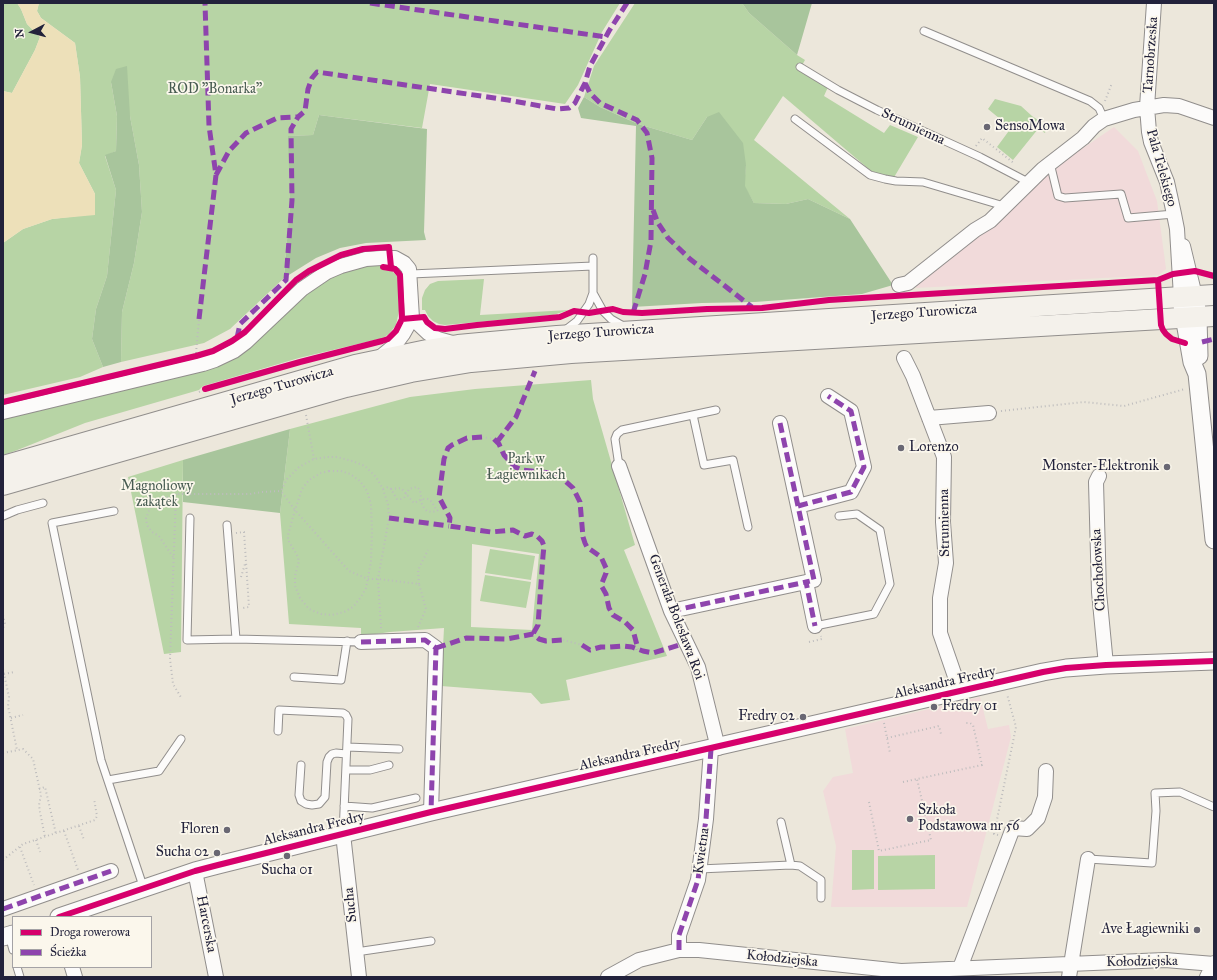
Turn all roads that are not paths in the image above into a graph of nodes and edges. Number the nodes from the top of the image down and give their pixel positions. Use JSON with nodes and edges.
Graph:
{"nodes":[{"id":1,"x":1154,"y":3,"type":"edge"},
{"id":2,"x":924,"y":31,"type":"dead end"},
{"id":3,"x":800,"y":67,"type":"dead end"},
{"id":4,"x":1147,"y":108,"type":"junction"},
{"id":5,"x":1104,"y":113,"type":"junction"},
{"id":6,"x":1214,"y":118,"type":"edge"},
{"id":7,"x":795,"y":120,"type":"dead end"},
{"id":8,"x":1050,"y":163,"type":"junction"},
{"id":9,"x":1028,"y":182,"type":"junction"},
{"id":10,"x":1004,"y":206,"type":"junction"},
{"id":11,"x":1174,"y":214,"type":"junction"},
{"id":12,"x":593,"y":258,"type":"dead end"},
{"id":13,"x":593,"y":266,"type":"junction"},
{"id":14,"x":411,"y":274,"type":"junction"},
{"id":15,"x":899,"y":285,"type":"dead end"},
{"id":16,"x":593,"y":294,"type":"junction"},
{"id":17,"x":1197,"y":296,"type":"edge"},
{"id":18,"x":1198,"y":317,"type":"edge"},
{"id":19,"x":412,"y":318,"type":"junction"},
{"id":20,"x":634,"y":331,"type":"junction"},
{"id":21,"x":557,"y":336,"type":"junction"},
{"id":22,"x":458,"y":345,"type":"junction"},
{"id":23,"x":904,"y":358,"type":"dead end"},
{"id":24,"x":376,"y":360,"type":"junction"},
{"id":25,"x":828,"y":396,"type":"dead end"},
{"id":26,"x":716,"y":410,"type":"dead end"},
{"id":27,"x":3,"y":412,"type":"edge"},
{"id":28,"x":989,"y":413,"type":"road end"},
{"id":29,"x":693,"y":415,"type":"junction"},
{"id":30,"x":929,"y":418,"type":"junction"},
{"id":31,"x":780,"y":423,"type":"dead end"},
{"id":32,"x":3,"y":466,"type":"edge"},
{"id":33,"x":619,"y":466,"type":"joint"},
{"id":34,"x":1099,"y":476,"type":"dead end"},
{"id":35,"x":3,"y":485,"type":"edge"},
{"id":36,"x":42,"y":503,"type":"dead end"},
{"id":37,"x":798,"y":506,"type":"junction"},
{"id":38,"x":114,"y":511,"type":"dead end"},
{"id":39,"x":3,"y":516,"type":"edge"},
{"id":40,"x":839,"y":516,"type":"dead end"},
{"id":41,"x":190,"y":518,"type":"dead end"},
{"id":42,"x":227,"y":525,"type":"dead end"},
{"id":43,"x":748,"y":527,"type":"dead end"},
{"id":44,"x":1214,"y":540,"type":"edge"},
{"id":45,"x":806,"y":582,"type":"junction"},
{"id":46,"x":671,"y":611,"type":"junction"},
{"id":47,"x":815,"y":626,"type":"joint"},
{"id":48,"x":236,"y":639,"type":"junction"},
{"id":49,"x":347,"y":642,"type":"junction"},
{"id":50,"x":361,"y":642,"type":"joint"},
{"id":51,"x":1214,"y":661,"type":"edge"},
{"id":52,"x":1106,"y":665,"type":"junction"},
{"id":53,"x":294,"y":677,"type":"dead end"},
{"id":54,"x":960,"y":691,"type":"junction"},
{"id":55,"x":278,"y":731,"type":"dead end"},
{"id":56,"x":181,"y":739,"type":"dead end"},
{"id":57,"x":715,"y":748,"type":"junction"},
{"id":58,"x":399,"y":749,"type":"dead end"},
{"id":59,"x":346,"y":750,"type":"junction"},
{"id":60,"x":301,"y":765,"type":"dead end"},
{"id":61,"x":389,"y":765,"type":"dead end"},
{"id":62,"x":346,"y":770,"type":"junction"},
{"id":63,"x":1046,"y":771,"type":"dead end"},
{"id":64,"x":108,"y":780,"type":"junction"},
{"id":65,"x":416,"y":798,"type":"dead end"},
{"id":66,"x":344,"y":806,"type":"junction"},
{"id":67,"x":1214,"y":807,"type":"edge"},
{"id":68,"x":431,"y":812,"type":"junction"},
{"id":69,"x":781,"y":822,"type":"dead end"},
{"id":70,"x":343,"y":834,"type":"junction"},
{"id":71,"x":1088,"y":859,"type":"joint"},
{"id":72,"x":791,"y":865,"type":"junction"},
{"id":73,"x":699,"y":869,"type":"junction"},
{"id":74,"x":111,"y":871,"type":"dead end"},
{"id":75,"x":195,"y":871,"type":"junction"},
{"id":76,"x":144,"y":889,"type":"junction"},
{"id":77,"x":821,"y":898,"type":"dead end"},
{"id":78,"x":3,"y":909,"type":"edge"},
{"id":79,"x":63,"y":916,"type":"edge"},
{"id":80,"x":431,"y":941,"type":"dead end"},
{"id":81,"x":679,"y":950,"type":"junction"},
{"id":82,"x":356,"y":952,"type":"junction"},
{"id":83,"x":1214,"y":964,"type":"edge"},
{"id":84,"x":1070,"y":970,"type":"edge"},
{"id":85,"x":962,"y":971,"type":"edge"},
{"id":86,"x":900,"y":974,"type":"edge"},
{"id":87,"x":216,"y":977,"type":"edge"},
{"id":88,"x":359,"y":977,"type":"edge"},
{"id":89,"x":608,"y":977,"type":"edge"},
{"id":90,"x":1207,"y":977,"type":"edge"}],
"edges":[{"from":1,"to":4,"type":"street","name":"Tarnobrzeska"},
{"from":2,"to":5,"type":"lane"},
{"from":3,"to":9,"type":"lane","name":"Strumienna"},
{"from":4,"to":5,"type":"street"},
{"from":4,"to":6,"type":"street"},
{"from":4,"to":11,"type":"street","name":"Pala Telekiego"},
{"from":5,"to":8,"type":"street"},
{"from":7,"to":10,"type":"lane"},
{"from":8,"to":9,"type":"street"},
{"from":8,"to":11,"type":"lane"},
{"from":9,"to":10,"type":"street"},
{"from":10,"to":15,"type":"street"},
{"from":11,"to":17,"type":"street","name":"Pala Telekiego"},
{"from":12,"to":13,"type":"lane"},
{"from":13,"to":14,"type":"lane"},
{"from":13,"to":16,"type":"lane"},
{"from":14,"to":19,"type":"street"},
{"from":14,"to":27,"type":"street"},
{"from":16,"to":20,"type":"lane"},
{"from":16,"to":21,"type":"lane"},
{"from":17,"to":18,"type":"street","name":"Pala Telekiego"},
{"from":17,"to":20,"type":"main road","name":"Jerzego Turowicza"},
{"from":18,"to":35,"type":"main road","name":"Jerzego Turowicza"},
{"from":18,"to":44,"type":"street","name":"Pala Telekiego"},
{"from":19,"to":22,"type":"street"},
{"from":19,"to":24,"type":"street"},
{"from":20,"to":21,"type":"main road","name":"Jerzego Turowicza"},
{"from":21,"to":22,"type":"main road","name":"Jerzego Turowicza"},
{"from":22,"to":24,"type":"main road","name":"Jerzego Turowicza"},
{"from":23,"to":30,"type":"street","name":"Strumienna"},
{"from":24,"to":32,"type":"main road","name":"Jerzego Turowicza"},
{"from":25,"to":37,"type":"street"},
{"from":26,"to":29,"type":"lane"},
{"from":28,"to":30,"type":"street"},
{"from":29,"to":33,"type":"lane"},
{"from":29,"to":43,"type":"lane"},
{"from":30,"to":54,"type":"street","name":"Strumienna"},
{"from":31,"to":37,"type":"street"},
{"from":33,"to":46,"type":"street","name":"Generała Bolesława Roi"},
{"from":34,"to":52,"type":"street","name":"Chochołowska"},
{"from":36,"to":39,"type":"lane"},
{"from":37,"to":45,"type":"street"},
{"from":38,"to":64,"type":"lane"},
{"from":40,"to":47,"type":"lane"},
{"from":41,"to":48,"type":"lane"},
{"from":42,"to":48,"type":"lane"},
{"from":45,"to":46,"type":"street"},
{"from":45,"to":47,"type":"street"},
{"from":46,"to":57,"type":"street","name":"Generała Bolesława Roi"},
{"from":48,"to":49,"type":"lane"},
{"from":49,"to":50,"type":"lane"},
{"from":49,"to":53,"type":"lane"},
{"from":50,"to":68,"type":"street"},
{"from":51,"to":52,"type":"street","name":"Aleksandra Fredry"},
{"from":52,"to":54,"type":"street","name":"Aleksandra Fredry"},
{"from":54,"to":57,"type":"street","name":"Aleksandra Fredry"},
{"from":55,"to":59,"type":"lane"},
{"from":56,"to":64,"type":"lane"},
{"from":57,"to":68,"type":"street","name":"Aleksandra Fredry"},
{"from":57,"to":73,"type":"street","name":"Kwietna"},
{"from":58,"to":59,"type":"lane"},
{"from":59,"to":60,"type":"lane"},
{"from":59,"to":62,"type":"lane"},
{"from":61,"to":62,"type":"lane"},
{"from":62,"to":66,"type":"lane"},
{"from":63,"to":85,"type":"street"},
{"from":64,"to":76,"type":"lane"},
{"from":65,"to":66,"type":"lane"},
{"from":66,"to":70,"type":"lane"},
{"from":67,"to":71,"type":"lane"},
{"from":68,"to":70,"type":"street","name":"Aleksandra Fredry"},
{"from":69,"to":72,"type":"lane"},
{"from":70,"to":75,"type":"street","name":"Aleksandra Fredry"},
{"from":70,"to":82,"type":"street","name":"Sucha"},
{"from":71,"to":84,"type":"street"},
{"from":72,"to":73,"type":"lane"},
{"from":72,"to":77,"type":"lane"},
{"from":73,"to":81,"type":"street","name":"Kwietna"},
{"from":74,"to":78,"type":"street"},
{"from":75,"to":76,"type":"street","name":"Aleksandra Fredry"},
{"from":75,"to":87,"type":"street","name":"Harcerska"},
{"from":76,"to":79,"type":"street","name":"Aleksandra Fredry"},
{"from":80,"to":82,"type":"lane"},
{"from":81,"to":86,"type":"street","name":"Kołodziejska"},
{"from":81,"to":89,"type":"street","name":"Kołodziejska"},
{"from":82,"to":88,"type":"street","name":"Sucha"},
{"from":83,"to":84,"type":"street","name":"Kołodziejska"},
{"from":83,"to":90,"type":"street"},
{"from":84,"to":85,"type":"street","name":"Kołodziejska"},
{"from":85,"to":86,"type":"street","name":"Kołodziejska"}]}
